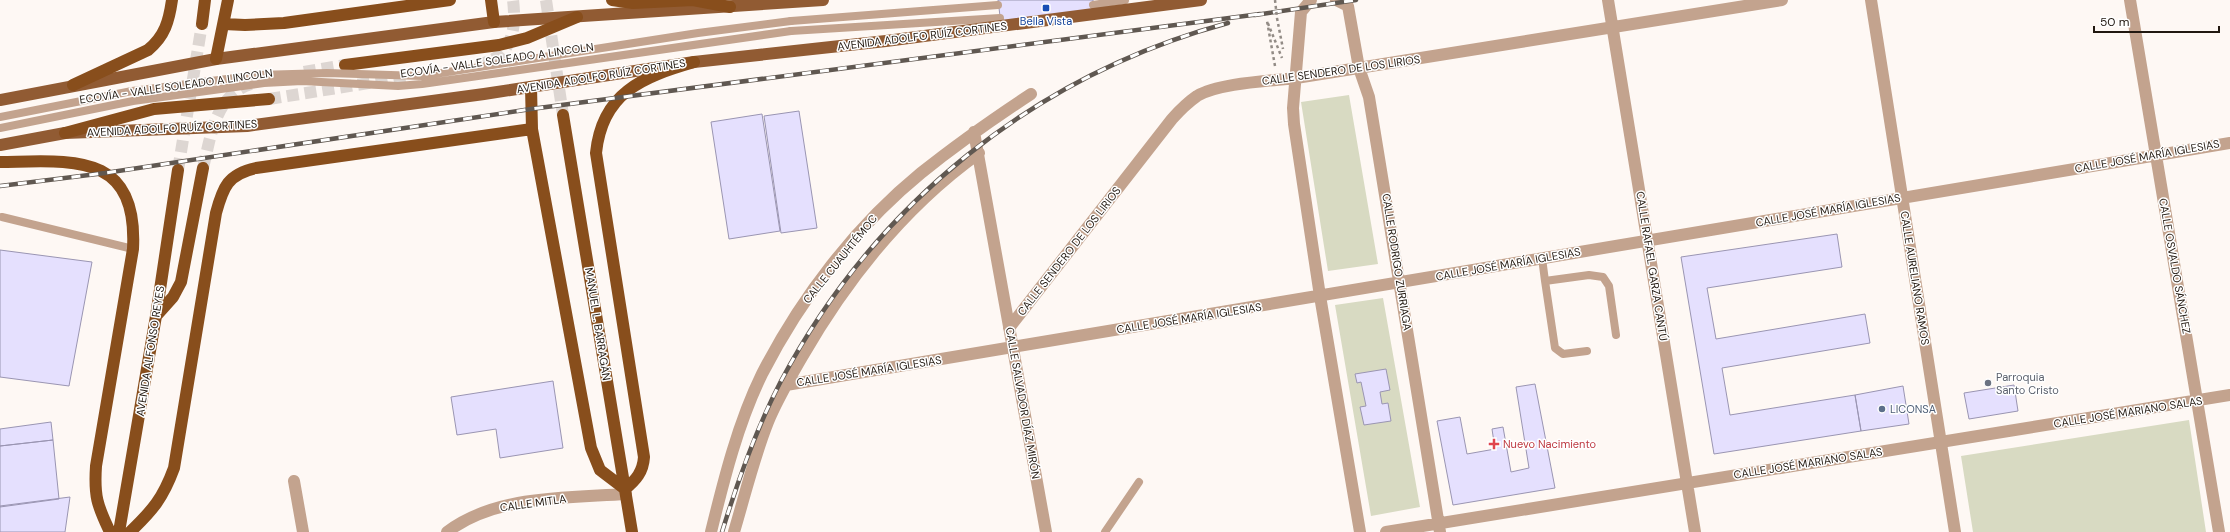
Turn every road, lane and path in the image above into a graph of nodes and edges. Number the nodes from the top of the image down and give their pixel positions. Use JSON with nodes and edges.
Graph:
{"nodes":[{"id":1,"x":172,"y":0,"type":"edge"},
{"id":2,"x":205,"y":0,"type":"edge"},
{"id":3,"x":228,"y":0,"type":"edge"},
{"id":4,"x":450,"y":0,"type":"edge"},
{"id":5,"x":491,"y":0,"type":"edge"},
{"id":6,"x":612,"y":0,"type":"edge"},
{"id":7,"x":816,"y":0,"type":"edge"},
{"id":8,"x":824,"y":0,"type":"edge"},
{"id":9,"x":1125,"y":0,"type":"edge"},
{"id":10,"x":1201,"y":0,"type":"edge"},
{"id":11,"x":1275,"y":0,"type":"edge"},
{"id":12,"x":1311,"y":0,"type":"edge"},
{"id":13,"x":1336,"y":0,"type":"edge"},
{"id":14,"x":1608,"y":0,"type":"edge"},
{"id":15,"x":1782,"y":0,"type":"edge"},
{"id":16,"x":1871,"y":0,"type":"edge"},
{"id":17,"x":2130,"y":0,"type":"edge"},
{"id":18,"x":998,"y":4,"type":"dead end"},
{"id":19,"x":1093,"y":5,"type":"dead end"},
{"id":20,"x":730,"y":7,"type":"junction"},
{"id":21,"x":577,"y":17,"type":"junction"},
{"id":22,"x":1000,"y":18,"type":"dead end"},
{"id":23,"x":494,"y":22,"type":"junction"},
{"id":24,"x":202,"y":24,"type":"tunnel mouth"},
{"id":25,"x":224,"y":24,"type":"junction"},
{"id":26,"x":1612,"y":28,"type":"junction"},
{"id":27,"x":216,"y":59,"type":"junction"},
{"id":28,"x":694,"y":62,"type":"junction"},
{"id":29,"x":345,"y":65,"type":"tunnel mouth"},
{"id":30,"x":1359,"y":68,"type":"junction"},
{"id":31,"x":1296,"y":78,"type":"junction"},
{"id":32,"x":1277,"y":80,"type":"junction"},
{"id":33,"x":73,"y":85,"type":"junction"},
{"id":34,"x":531,"y":87,"type":"junction"},
{"id":35,"x":1031,"y":94,"type":"dead end"},
{"id":36,"x":269,"y":99,"type":"tunnel mouth"},
{"id":37,"x":0,"y":100,"type":"edge"},
{"id":38,"x":563,"y":115,"type":"tunnel mouth"},
{"id":39,"x":0,"y":117,"type":"edge"},
{"id":40,"x":0,"y":128,"type":"edge"},
{"id":41,"x":532,"y":129,"type":"junction"},
{"id":42,"x":974,"y":132,"type":"junction"},
{"id":43,"x":65,"y":133,"type":"junction"},
{"id":44,"x":2230,"y":143,"type":"edge"},
{"id":45,"x":0,"y":145,"type":"edge"},
{"id":46,"x":979,"y":153,"type":"junction"},
{"id":47,"x":2156,"y":155,"type":"junction"},
{"id":48,"x":0,"y":162,"type":"edge"},
{"id":49,"x":203,"y":168,"type":"tunnel mouth"},
{"id":50,"x":178,"y":170,"type":"tunnel mouth"},
{"id":51,"x":1902,"y":198,"type":"junction"},
{"id":52,"x":2,"y":217,"type":"dead end"},
{"id":53,"x":1648,"y":240,"type":"junction"},
{"id":54,"x":133,"y":249,"type":"junction"},
{"id":55,"x":1542,"y":258,"type":"junction"},
{"id":56,"x":1545,"y":281,"type":"junction"},
{"id":57,"x":1400,"y":282,"type":"junction"},
{"id":58,"x":1320,"y":296,"type":"junction"},
{"id":59,"x":156,"y":316,"type":"junction"},
{"id":60,"x":1009,"y":328,"type":"junction"},
{"id":61,"x":1616,"y":335,"type":"dead end"},
{"id":62,"x":1013,"y":347,"type":"junction"},
{"id":63,"x":1587,"y":351,"type":"dead end"},
{"id":64,"x":786,"y":385,"type":"junction"},
{"id":65,"x":2230,"y":395,"type":"edge"},
{"id":66,"x":2198,"y":400,"type":"junction"},
{"id":67,"x":1940,"y":442,"type":"junction"},
{"id":68,"x":294,"y":481,"type":"dead end"},
{"id":69,"x":1139,"y":482,"type":"dead end"},
{"id":70,"x":1687,"y":483,"type":"junction"},
{"id":71,"x":625,"y":492,"type":"junction"},
{"id":72,"x":1440,"y":527,"type":"edge"},
{"id":73,"x":110,"y":532,"type":"edge"},
{"id":74,"x":119,"y":532,"type":"edge"},
{"id":75,"x":130,"y":532,"type":"edge"},
{"id":76,"x":303,"y":532,"type":"edge"},
{"id":77,"x":447,"y":532,"type":"edge"},
{"id":78,"x":632,"y":532,"type":"edge"},
{"id":79,"x":711,"y":532,"type":"edge"},
{"id":80,"x":734,"y":532,"type":"edge"},
{"id":81,"x":1046,"y":532,"type":"edge"},
{"id":82,"x":1105,"y":532,"type":"edge"},
{"id":83,"x":1360,"y":532,"type":"edge"},
{"id":84,"x":1386,"y":532,"type":"edge"},
{"id":85,"x":1695,"y":532,"type":"edge"},
{"id":86,"x":1955,"y":532,"type":"edge"},
{"id":87,"x":2219,"y":532,"type":"edge"}],
"edges":[{"from":1,"to":33,"type":"highway"},
{"from":2,"to":24,"type":"highway"},
{"from":3,"to":25,"type":"highway"},
{"from":4,"to":25,"type":"highway"},
{"from":5,"to":23,"type":"highway"},
{"from":6,"to":20,"type":"highway"},
{"from":7,"to":8,"type":"main road"},
{"from":7,"to":20,"type":"main road"},
{"from":9,"to":19,"type":"lane"},
{"from":10,"to":28,"type":"main road","name":"AVENIDA ADOLFO RUÍZ CORTINES"},
{"from":11,"to":32,"type":"path","bridge":true},
{"from":12,"to":31,"type":"street"},
{"from":13,"to":30,"type":"street","name":"CALLE RODRIGO ZURRIAGA"},
{"from":14,"to":26,"type":"street","name":"CALLE RAFAEL GARZA CANTÚ"},
{"from":15,"to":26,"type":"street","name":"CALLE SENDERO DE LOS LIRIOS"},
{"from":16,"to":51,"type":"street","name":"CALLE AURELIANO RAMOS"},
{"from":17,"to":47,"type":"street","name":"CALLE OSVALDO SÁNCHEZ"},
{"from":18,"to":39,"type":"lane","bridge":true},
{"from":20,"to":21,"type":"main road"},
{"from":21,"to":23,"type":"main road"},
{"from":21,"to":29,"type":"highway"},
{"from":22,"to":40,"type":"lane","name":"ECOVÍA - VALLE SOLEADO A LINCOLN","bridge":true},
{"from":23,"to":27,"type":"main road"},
{"from":25,"to":27,"type":"highway"},
{"from":26,"to":30,"type":"street","name":"CALLE SENDERO DE LOS LIRIOS"},
{"from":26,"to":53,"type":"street","name":"CALLE RAFAEL GARZA CANTÚ"},
{"from":27,"to":33,"type":"main road"},
{"from":28,"to":34,"type":"main road","name":"AVENIDA ADOLFO RUÍZ CORTINES"},
{"from":28,"to":71,"type":"highway"},
{"from":30,"to":31,"type":"street","name":"CALLE SENDERO DE LOS LIRIOS"},
{"from":30,"to":57,"type":"street","name":"CALLE RODRIGO ZURRIAGA"},
{"from":31,"to":32,"type":"street","name":"CALLE SENDERO DE LOS LIRIOS"},
{"from":31,"to":58,"type":"street"},
{"from":32,"to":60,"type":"street","name":"CALLE SENDERO DE LOS LIRIOS"},
{"from":33,"to":37,"type":"main road"},
{"from":34,"to":41,"type":"highway"},
{"from":34,"to":43,"type":"main road","name":"AVENIDA ADOLFO RUÍZ CORTINES"},
{"from":35,"to":42,"type":"street","name":"CALLE CUAUHTÉMOC"},
{"from":36,"to":43,"type":"highway"},
{"from":38,"to":71,"type":"highway","name":"MANUEL L. BARRAGÁN"},
{"from":41,"to":71,"type":"highway"},
{"from":41,"to":75,"type":"highway"},
{"from":42,"to":46,"type":"street","name":"CALLE SALVADOR DÍAZ MIRÓN"},
{"from":42,"to":79,"type":"street","name":"CALLE CUAUHTÉMOC"},
{"from":43,"to":45,"type":"main road","name":"AVENIDA ADOLFO RUÍZ CORTINES"},
{"from":44,"to":47,"type":"street","name":"CALLE JOSÉ MARÍA IGLESIAS"},
{"from":46,"to":60,"type":"street","name":"CALLE SALVADOR DÍAZ MIRÓN"},
{"from":46,"to":64,"type":"street","name":"CALLE CUAUHTÉMOC"},
{"from":47,"to":51,"type":"street","name":"CALLE JOSÉ MARÍA IGLESIAS"},
{"from":47,"to":66,"type":"street","name":"CALLE OSVALDO SÁNCHEZ"},
{"from":48,"to":54,"type":"highway"},
{"from":49,"to":59,"type":"highway"},
{"from":50,"to":59,"type":"highway","name":"AVENIDA ALFONSO REYES"},
{"from":51,"to":53,"type":"street","name":"CALLE JOSÉ MARÍA IGLESIAS"},
{"from":51,"to":67,"type":"street","name":"CALLE AURELIANO RAMOS"},
{"from":52,"to":54,"type":"lane"},
{"from":53,"to":55,"type":"street","name":"CALLE JOSÉ MARÍA IGLESIAS"},
{"from":53,"to":70,"type":"street","name":"CALLE RAFAEL GARZA CANTÚ"},
{"from":54,"to":73,"type":"highway"},
{"from":55,"to":56,"type":"lane"},
{"from":55,"to":57,"type":"street","name":"CALLE JOSÉ MARÍA IGLESIAS"},
{"from":56,"to":61,"type":"lane"},
{"from":56,"to":63,"type":"lane"},
{"from":57,"to":58,"type":"street","name":"CALLE JOSÉ MARÍA IGLESIAS"},
{"from":57,"to":72,"type":"street","name":"CALLE RODRIGO ZURRIAGA"},
{"from":58,"to":62,"type":"street","name":"CALLE JOSÉ MARÍA IGLESIAS"},
{"from":58,"to":83,"type":"street"},
{"from":59,"to":74,"type":"highway","name":"AVENIDA ALFONSO REYES"},
{"from":60,"to":62,"type":"street","name":"CALLE SALVADOR DÍAZ MIRÓN"},
{"from":62,"to":64,"type":"street","name":"CALLE JOSÉ MARÍA IGLESIAS"},
{"from":62,"to":81,"type":"street","name":"CALLE SALVADOR DÍAZ MIRÓN"},
{"from":64,"to":80,"type":"street","name":"CALLE CUAUHTÉMOC"},
{"from":65,"to":66,"type":"street","name":"CALLE JOSÉ MARIANO SALAS"},
{"from":66,"to":67,"type":"street","name":"CALLE JOSÉ MARIANO SALAS"},
{"from":66,"to":87,"type":"street","name":"CALLE OSVALDO SÁNCHEZ"},
{"from":67,"to":70,"type":"street","name":"CALLE JOSÉ MARIANO SALAS"},
{"from":67,"to":86,"type":"street","name":"CALLE AURELIANO RAMOS"},
{"from":68,"to":76,"type":"street"},
{"from":69,"to":82,"type":"lane"},
{"from":70,"to":72,"type":"street","name":"CALLE JOSÉ MARIANO SALAS"},
{"from":70,"to":85,"type":"street","name":"CALLE RAFAEL GARZA CANTÚ"},
{"from":71,"to":77,"type":"street","name":"CALLE MITLA"},
{"from":71,"to":78,"type":"highway","name":"MANUEL L. BARRAGÁN"},
{"from":72,"to":84,"type":"street","name":"CALLE JOSÉ MARIANO SALAS"}]}
